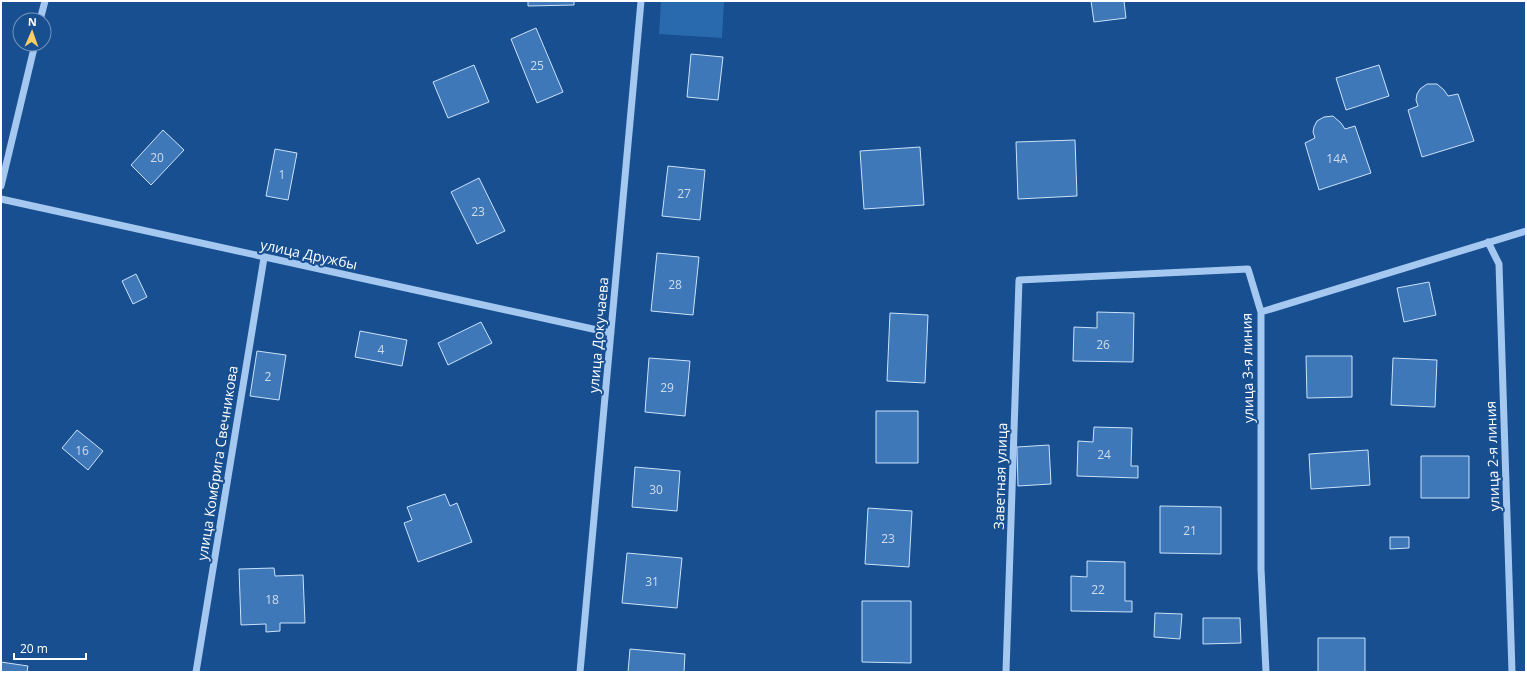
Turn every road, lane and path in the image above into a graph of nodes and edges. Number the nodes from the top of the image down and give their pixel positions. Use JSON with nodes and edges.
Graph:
{"nodes":[{"id":1,"x":45,"y":1,"type":"edge"},
{"id":2,"x":641,"y":1,"type":"edge"},
{"id":3,"x":42,"y":12,"type":"edge"},
{"id":4,"x":33,"y":52,"type":"edge"},
{"id":5,"x":1,"y":186,"type":"edge"},
{"id":6,"x":1,"y":200,"type":"edge"},
{"id":7,"x":1526,"y":231,"type":"edge"},
{"id":8,"x":1488,"y":242,"type":"junction"},
{"id":9,"x":264,"y":258,"type":"junction"},
{"id":10,"x":1019,"y":280,"type":"joint"},
{"id":11,"x":1261,"y":312,"type":"junction"},
{"id":12,"x":611,"y":333,"type":"junction"},
{"id":13,"x":196,"y":672,"type":"edge"},
{"id":14,"x":580,"y":672,"type":"edge"},
{"id":15,"x":1006,"y":672,"type":"edge"},
{"id":16,"x":1266,"y":672,"type":"edge"},
{"id":17,"x":1512,"y":672,"type":"edge"}],
"edges":[{"from":1,"to":3,"type":"street"},
{"from":2,"to":12,"type":"street","name":"улица Докучаева"},
{"from":4,"to":5,"type":"street"},
{"from":6,"to":9,"type":"street","name":"улица Дружбы"},
{"from":7,"to":8,"type":"street"},
{"from":8,"to":11,"type":"street"},
{"from":8,"to":17,"type":"street","name":"улица 2-я линия"},
{"from":9,"to":12,"type":"street","name":"улица Дружбы"},
{"from":9,"to":13,"type":"street","name":"улица Комбрига Свечникова"},
{"from":10,"to":11,"type":"street","name":"улица 3-я линия"},
{"from":10,"to":15,"type":"street","name":"Заветная улица"},
{"from":11,"to":16,"type":"street","name":"улица 3-я линия"},
{"from":12,"to":14,"type":"street","name":"улица Докучаева"}]}
